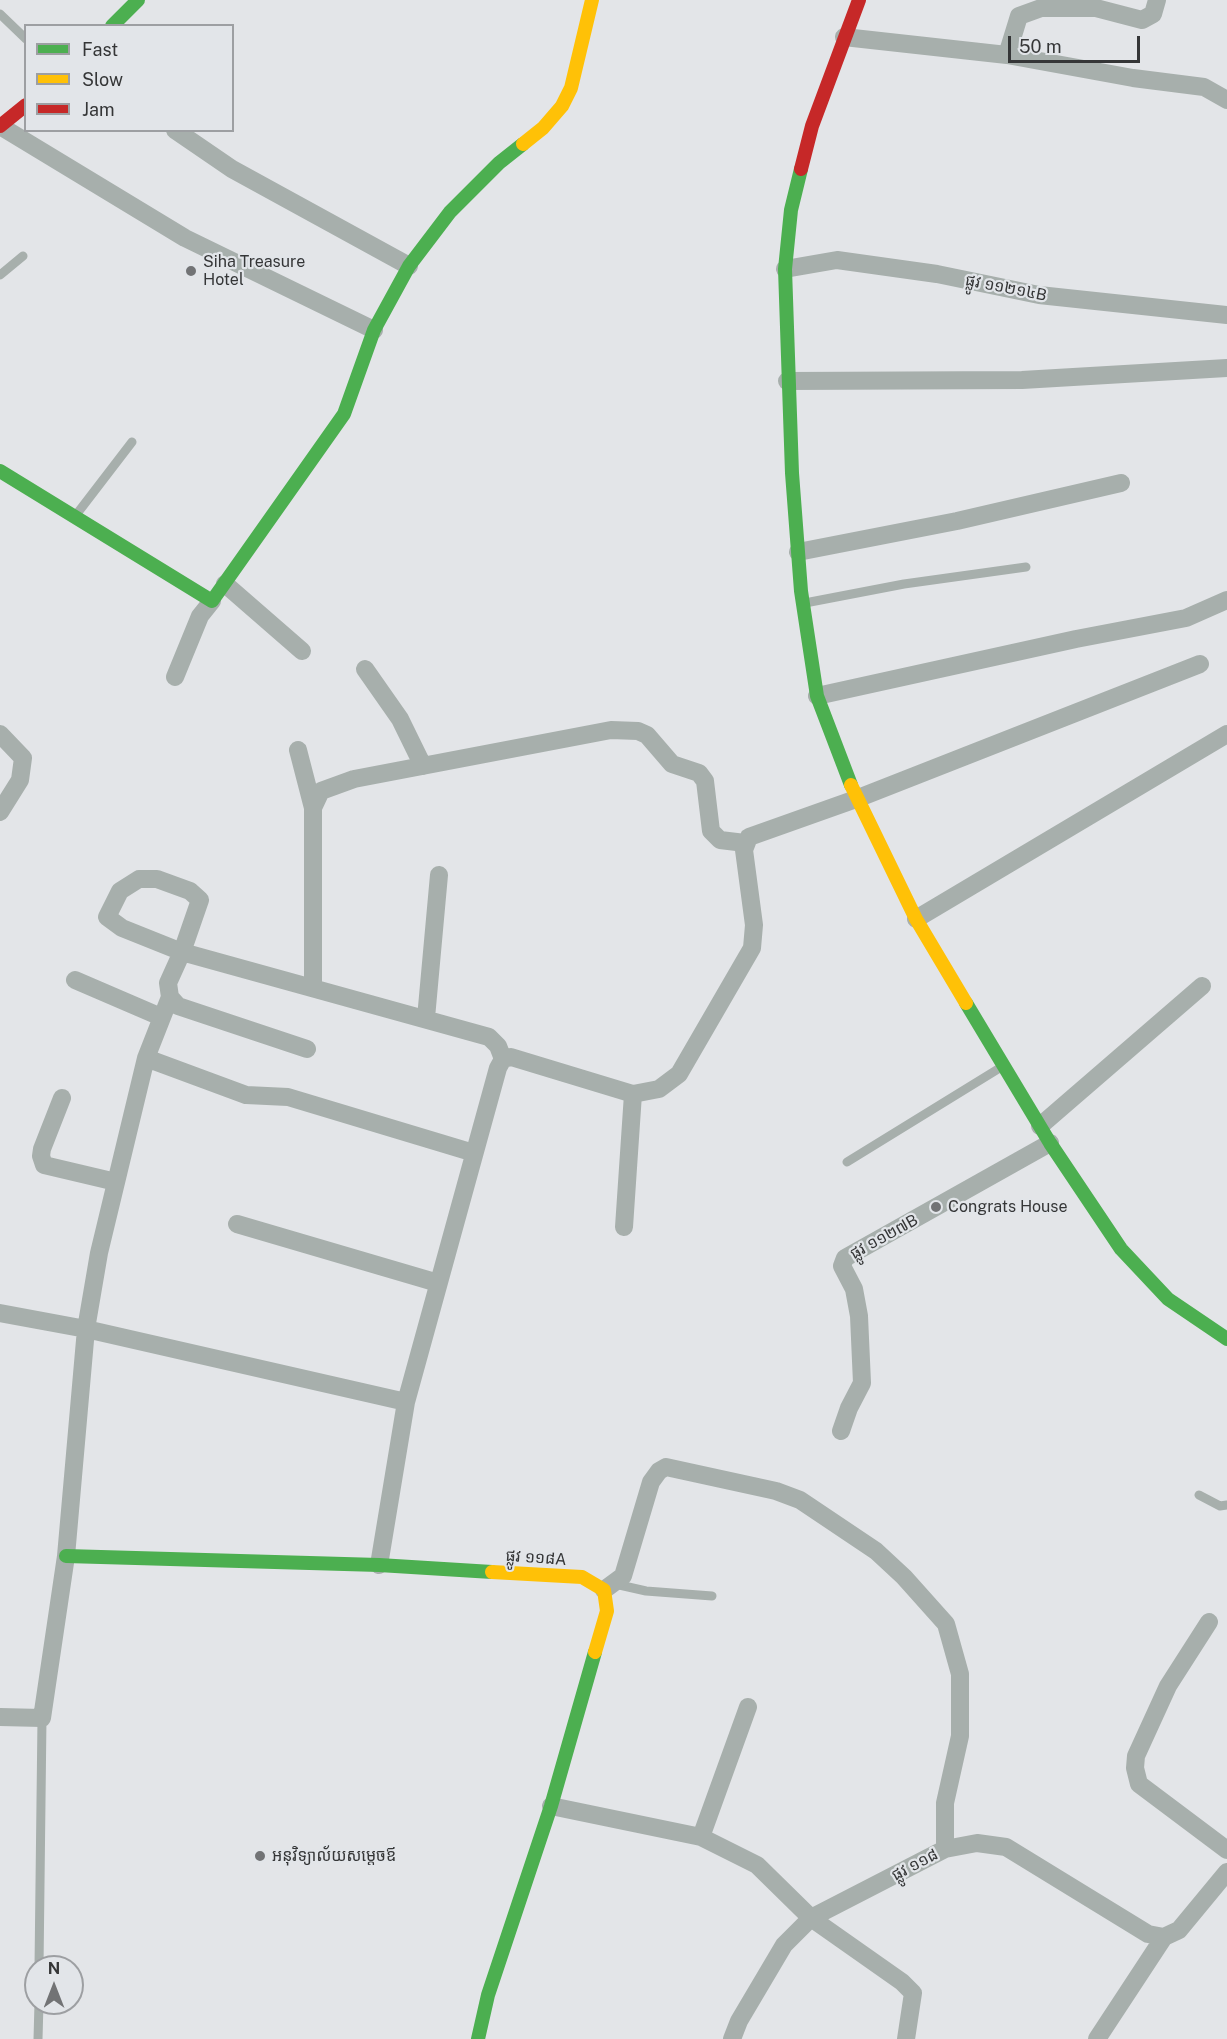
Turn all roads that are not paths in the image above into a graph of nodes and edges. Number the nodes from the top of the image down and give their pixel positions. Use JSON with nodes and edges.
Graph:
{"nodes":[{"id":1,"x":138,"y":0,"type":"edge"},
{"id":2,"x":592,"y":0,"type":"edge"},
{"id":3,"x":859,"y":0,"type":"edge"},
{"id":4,"x":1156,"y":0,"type":"edge"},
{"id":5,"x":0,"y":14,"type":"edge"},
{"id":6,"x":114,"y":24,"type":"edge"},
{"id":7,"x":24,"y":37,"type":"edge"},
{"id":8,"x":844,"y":37,"type":"junction"},
{"id":9,"x":1007,"y":55,"type":"junction"},
{"id":10,"x":1227,"y":100,"type":"edge"},
{"id":11,"x":24,"y":107,"type":"edge"},
{"id":12,"x":0,"y":126,"type":"edge"},
{"id":13,"x":178,"y":132,"type":"edge"},
{"id":14,"x":23,"y":256,"type":"dead end"},
{"id":15,"x":409,"y":266,"type":"junction"},
{"id":16,"x":785,"y":269,"type":"junction"},
{"id":17,"x":0,"y":275,"type":"edge"},
{"id":18,"x":1227,"y":315,"type":"edge"},
{"id":19,"x":374,"y":330,"type":"junction"},
{"id":20,"x":1227,"y":368,"type":"edge"},
{"id":21,"x":787,"y":381,"type":"junction"},
{"id":22,"x":132,"y":442,"type":"dead end"},
{"id":23,"x":0,"y":471,"type":"edge"},
{"id":24,"x":1121,"y":483,"type":"dead end"},
{"id":25,"x":75,"y":517,"type":"junction"},
{"id":26,"x":798,"y":552,"type":"junction"},
{"id":27,"x":1026,"y":567,"type":"dead end"},
{"id":28,"x":225,"y":584,"type":"junction"},
{"id":29,"x":1227,"y":600,"type":"edge"},
{"id":30,"x":212,"y":601,"type":"junction"},
{"id":31,"x":803,"y":604,"type":"junction"},
{"id":32,"x":302,"y":651,"type":"dead end"},
{"id":33,"x":1200,"y":664,"type":"dead end"},
{"id":34,"x":365,"y":669,"type":"dead end"},
{"id":35,"x":175,"y":677,"type":"dead end"},
{"id":36,"x":817,"y":696,"type":"junction"},
{"id":37,"x":0,"y":734,"type":"edge"},
{"id":38,"x":1227,"y":734,"type":"edge"},
{"id":39,"x":298,"y":750,"type":"dead end"},
{"id":40,"x":423,"y":766,"type":"junction"},
{"id":41,"x":856,"y":799,"type":"junction"},
{"id":42,"x":313,"y":808,"type":"junction"},
{"id":43,"x":0,"y":812,"type":"edge"},
{"id":44,"x":745,"y":843,"type":"junction"},
{"id":45,"x":439,"y":875,"type":"dead end"},
{"id":46,"x":916,"y":919,"type":"junction"},
{"id":47,"x":182,"y":952,"type":"junction"},
{"id":48,"x":75,"y":980,"type":"dead end"},
{"id":49,"x":1202,"y":986,"type":"dead end"},
{"id":50,"x":313,"y":988,"type":"junction"},
{"id":51,"x":170,"y":997,"type":"junction"},
{"id":52,"x":161,"y":1017,"type":"junction"},
{"id":53,"x":426,"y":1018,"type":"junction"},
{"id":54,"x":307,"y":1049,"type":"dead end"},
{"id":55,"x":146,"y":1058,"type":"junction"},
{"id":56,"x":503,"y":1059,"type":"junction"},
{"id":57,"x":1005,"y":1065,"type":"junction"},
{"id":58,"x":633,"y":1094,"type":"junction"},
{"id":59,"x":62,"y":1098,"type":"dead end"},
{"id":60,"x":1040,"y":1126,"type":"junction"},
{"id":61,"x":1050,"y":1143,"type":"junction"},
{"id":62,"x":474,"y":1153,"type":"junction"},
{"id":63,"x":847,"y":1162,"type":"dead end"},
{"id":64,"x":116,"y":1182,"type":"junction"},
{"id":65,"x":237,"y":1224,"type":"dead end"},
{"id":66,"x":624,"y":1227,"type":"dead end"},
{"id":67,"x":438,"y":1283,"type":"junction"},
{"id":68,"x":0,"y":1313,"type":"edge"},
{"id":69,"x":86,"y":1329,"type":"junction"},
{"id":70,"x":1227,"y":1338,"type":"edge"},
{"id":71,"x":406,"y":1402,"type":"junction"},
{"id":72,"x":841,"y":1431,"type":"dead end"},
{"id":73,"x":1199,"y":1495,"type":"dead end"},
{"id":74,"x":1227,"y":1505,"type":"edge"},
{"id":75,"x":66,"y":1556,"type":"junction"},
{"id":76,"x":379,"y":1565,"type":"junction"},
{"id":77,"x":609,"y":1587,"type":"junction"},
{"id":78,"x":712,"y":1596,"type":"dead end"},
{"id":79,"x":1209,"y":1622,"type":"dead end"},
{"id":80,"x":748,"y":1707,"type":"dead end"},
{"id":81,"x":0,"y":1717,"type":"edge"},
{"id":82,"x":42,"y":1718,"type":"junction"},
{"id":83,"x":551,"y":1806,"type":"junction"},
{"id":84,"x":701,"y":1837,"type":"junction"},
{"id":85,"x":945,"y":1849,"type":"junction"},
{"id":86,"x":1227,"y":1850,"type":"edge"},
{"id":87,"x":1227,"y":1872,"type":"edge"},
{"id":88,"x":811,"y":1918,"type":"junction"},
{"id":89,"x":1164,"y":1937,"type":"junction"},
{"id":90,"x":39,"y":1955,"type":"edge"},
{"id":91,"x":39,"y":2015,"type":"edge"},
{"id":92,"x":38,"y":2039,"type":"edge"},
{"id":93,"x":478,"y":2039,"type":"edge"},
{"id":94,"x":732,"y":2039,"type":"edge"},
{"id":95,"x":906,"y":2039,"type":"edge"},
{"id":96,"x":1097,"y":2039,"type":"edge"}],
"edges":[{"from":1,"to":6,"type":"street"},
{"from":2,"to":15,"type":"street"},
{"from":3,"to":8,"type":"street"},
{"from":4,"to":9,"type":"street"},
{"from":5,"to":7,"type":"lane"},
{"from":8,"to":9,"type":"street"},
{"from":8,"to":16,"type":"street"},
{"from":9,"to":10,"type":"street"},
{"from":11,"to":12,"type":"street"},
{"from":12,"to":19,"type":"street"},
{"from":13,"to":15,"type":"street"},
{"from":14,"to":17,"type":"lane"},
{"from":15,"to":19,"type":"street"},
{"from":16,"to":18,"type":"street","name":"ផ្លូវ ១១២១៤B"},
{"from":16,"to":21,"type":"street"},
{"from":19,"to":28,"type":"street"},
{"from":20,"to":21,"type":"street"},
{"from":21,"to":26,"type":"street"},
{"from":22,"to":25,"type":"lane"},
{"from":23,"to":25,"type":"street"},
{"from":24,"to":26,"type":"street"},
{"from":25,"to":30,"type":"street"},
{"from":26,"to":31,"type":"street"},
{"from":27,"to":31,"type":"lane"},
{"from":28,"to":30,"type":"street"},
{"from":28,"to":32,"type":"street"},
{"from":29,"to":36,"type":"street"},
{"from":30,"to":35,"type":"street"},
{"from":31,"to":36,"type":"street"},
{"from":33,"to":41,"type":"street"},
{"from":34,"to":40,"type":"street"},
{"from":36,"to":41,"type":"street"},
{"from":37,"to":43,"type":"street"},
{"from":38,"to":46,"type":"street"},
{"from":39,"to":42,"type":"street"},
{"from":40,"to":42,"type":"street"},
{"from":40,"to":44,"type":"street"},
{"from":41,"to":44,"type":"street"},
{"from":41,"to":46,"type":"street"},
{"from":42,"to":50,"type":"street"},
{"from":44,"to":58,"type":"street"},
{"from":45,"to":53,"type":"street"},
{"from":46,"to":57,"type":"street"},
{"from":47,"to":47,"type":"street"},
{"from":47,"to":50,"type":"street"},
{"from":47,"to":51,"type":"street"},
{"from":48,"to":52,"type":"street"},
{"from":49,"to":60,"type":"street"},
{"from":50,"to":53,"type":"street"},
{"from":51,"to":52,"type":"street"},
{"from":51,"to":54,"type":"street"},
{"from":52,"to":55,"type":"street"},
{"from":53,"to":56,"type":"street"},
{"from":55,"to":62,"type":"street"},
{"from":55,"to":64,"type":"street"},
{"from":56,"to":58,"type":"street"},
{"from":56,"to":62,"type":"street"},
{"from":57,"to":60,"type":"street"},
{"from":57,"to":63,"type":"lane"},
{"from":58,"to":66,"type":"street"},
{"from":59,"to":64,"type":"street"},
{"from":60,"to":61,"type":"street"},
{"from":61,"to":70,"type":"street"},
{"from":61,"to":72,"type":"street","name":"ផ្លូវ ១១២៧B"},
{"from":62,"to":67,"type":"street"},
{"from":64,"to":69,"type":"street"},
{"from":65,"to":67,"type":"street"},
{"from":67,"to":71,"type":"street"},
{"from":68,"to":69,"type":"street"},
{"from":69,"to":71,"type":"street"},
{"from":69,"to":75,"type":"street"},
{"from":71,"to":76,"type":"street"},
{"from":73,"to":74,"type":"lane"},
{"from":75,"to":76,"type":"street","name":"ផ្លូវ ១១៨A"},
{"from":75,"to":82,"type":"street"},
{"from":76,"to":77,"type":"street","name":"ផ្លូវ ១១៨A"},
{"from":77,"to":78,"type":"lane"},
{"from":77,"to":83,"type":"street"},
{"from":77,"to":85,"type":"street"},
{"from":79,"to":86,"type":"street"},
{"from":80,"to":84,"type":"street"},
{"from":81,"to":82,"type":"street"},
{"from":82,"to":90,"type":"lane"},
{"from":83,"to":84,"type":"street"},
{"from":83,"to":93,"type":"street"},
{"from":84,"to":88,"type":"street"},
{"from":85,"to":88,"type":"street","name":"ផ្លូវ ១១៨"},
{"from":85,"to":89,"type":"street","name":"ផ្លូវ ១១៨"},
{"from":87,"to":89,"type":"street"},
{"from":88,"to":94,"type":"street","name":"ផ្លូវ ១១៨"},
{"from":88,"to":95,"type":"street"},
{"from":89,"to":96,"type":"street"},
{"from":91,"to":92,"type":"lane"}]}
